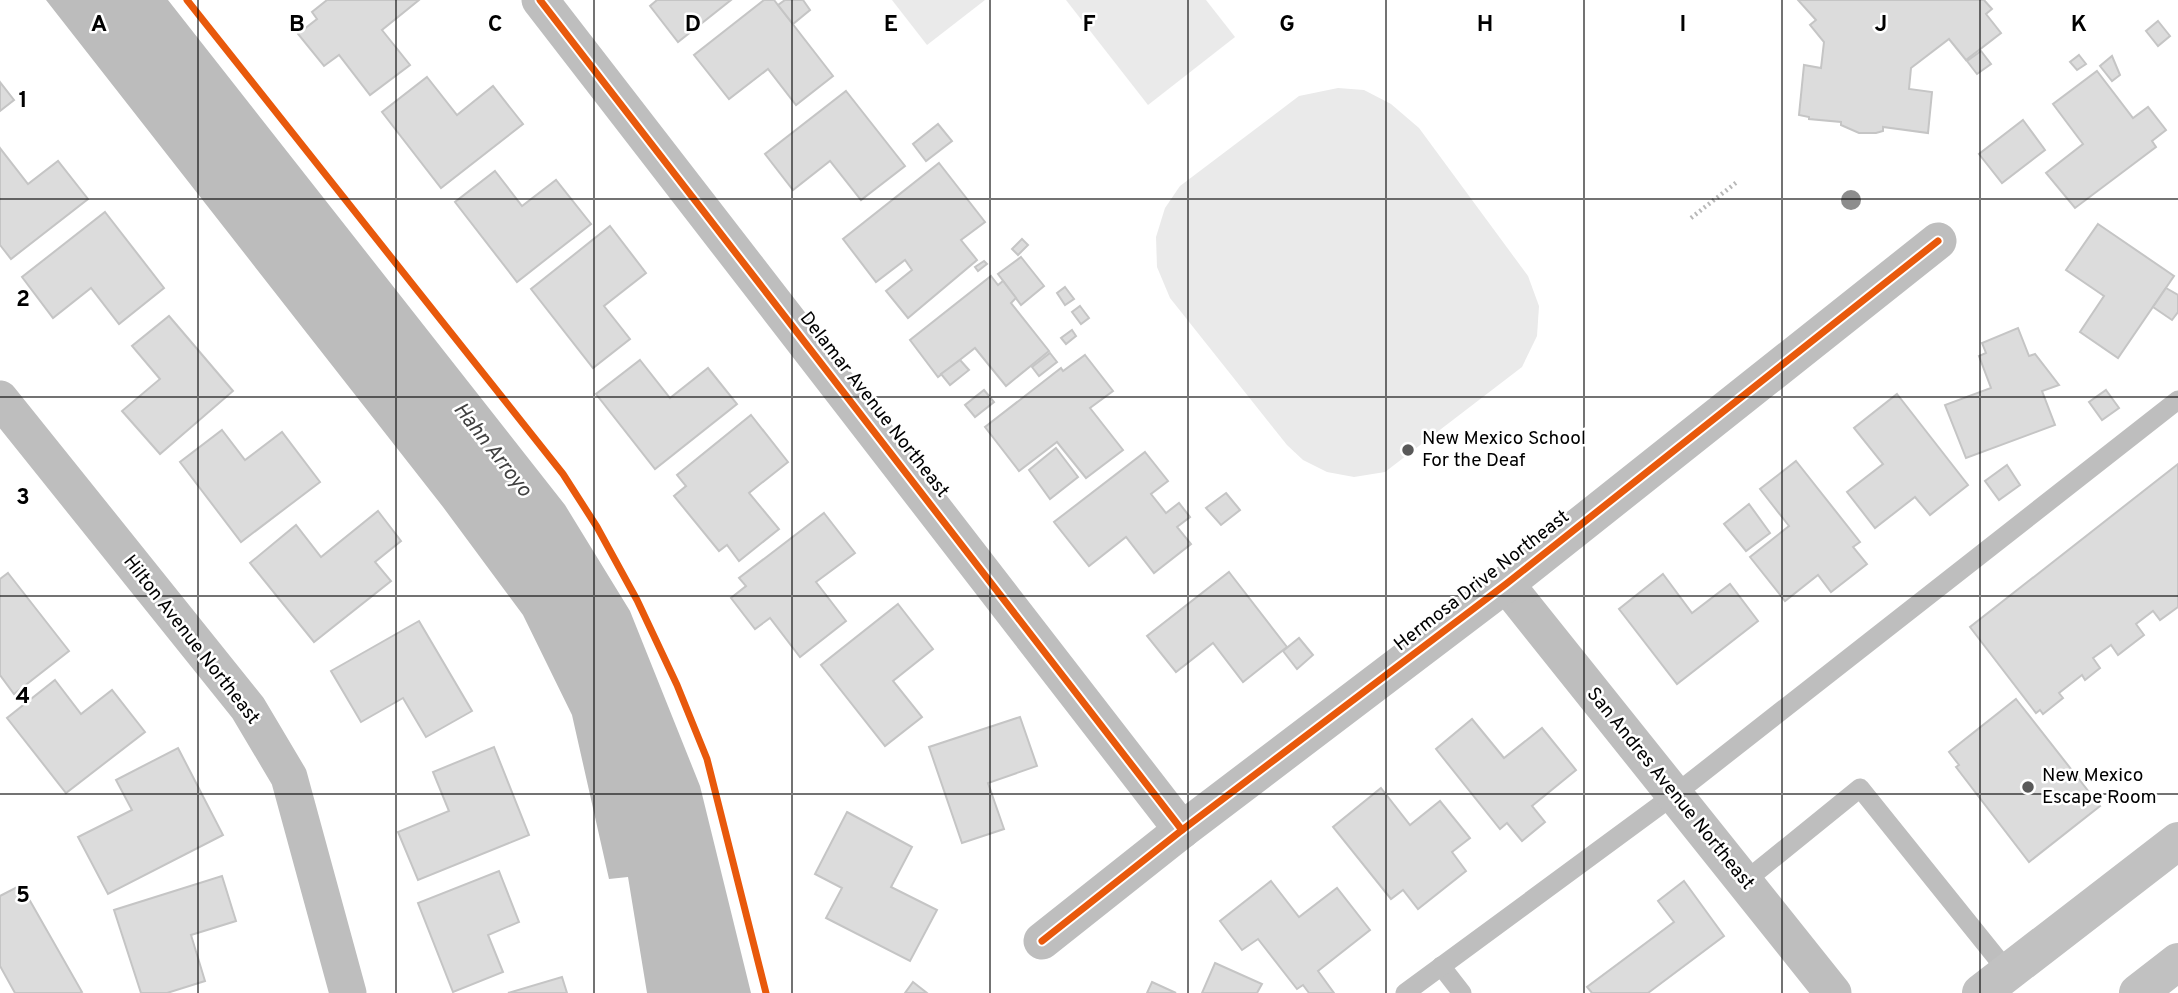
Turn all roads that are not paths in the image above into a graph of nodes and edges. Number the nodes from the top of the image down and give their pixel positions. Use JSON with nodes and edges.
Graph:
{"nodes":[{"id":1,"x":540,"y":0,"type":"edge"},
{"id":2,"x":1938,"y":241,"type":"dead end"},
{"id":3,"x":0,"y":399,"type":"edge"},
{"id":4,"x":2178,"y":400,"type":"edge"},
{"id":5,"x":1506,"y":584,"type":"junction"},
{"id":6,"x":1674,"y":795,"type":"junction"},
{"id":7,"x":1182,"y":830,"type":"junction"},
{"id":8,"x":2178,"y":841,"type":"edge"},
{"id":9,"x":1744,"y":882,"type":"junction"},
{"id":10,"x":1042,"y":941,"type":"dead end"},
{"id":11,"x":2178,"y":962,"type":"edge"},
{"id":12,"x":1441,"y":966,"type":"junction"},
{"id":13,"x":1995,"y":983,"type":"edge"},
{"id":14,"x":348,"y":993,"type":"edge"},
{"id":15,"x":1405,"y":993,"type":"edge"},
{"id":16,"x":1462,"y":993,"type":"edge"},
{"id":17,"x":1833,"y":993,"type":"edge"},
{"id":18,"x":2138,"y":993,"type":"edge"}],
"edges":[{"from":1,"to":7,"type":"street","name":"Delamar Avenue Northeast"},
{"from":2,"to":5,"type":"street","name":"Hermosa Drive Northeast"},
{"from":3,"to":14,"type":"street","name":"Hilton Avenue Northeast"},
{"from":4,"to":6,"type":"lane"},
{"from":5,"to":6,"type":"street","name":"San Andres Avenue Northeast"},
{"from":5,"to":7,"type":"street","name":"Hermosa Drive Northeast"},
{"from":6,"to":9,"type":"street","name":"San Andres Avenue Northeast"},
{"from":6,"to":12,"type":"lane"},
{"from":7,"to":10,"type":"street","name":"Hermosa Drive Northeast"},
{"from":8,"to":13,"type":"main road"},
{"from":9,"to":13,"type":"lane"},
{"from":9,"to":17,"type":"street","name":"San Andres Avenue Northeast"},
{"from":11,"to":18,"type":"main road"},
{"from":12,"to":15,"type":"lane"},
{"from":12,"to":16,"type":"lane"}]}
